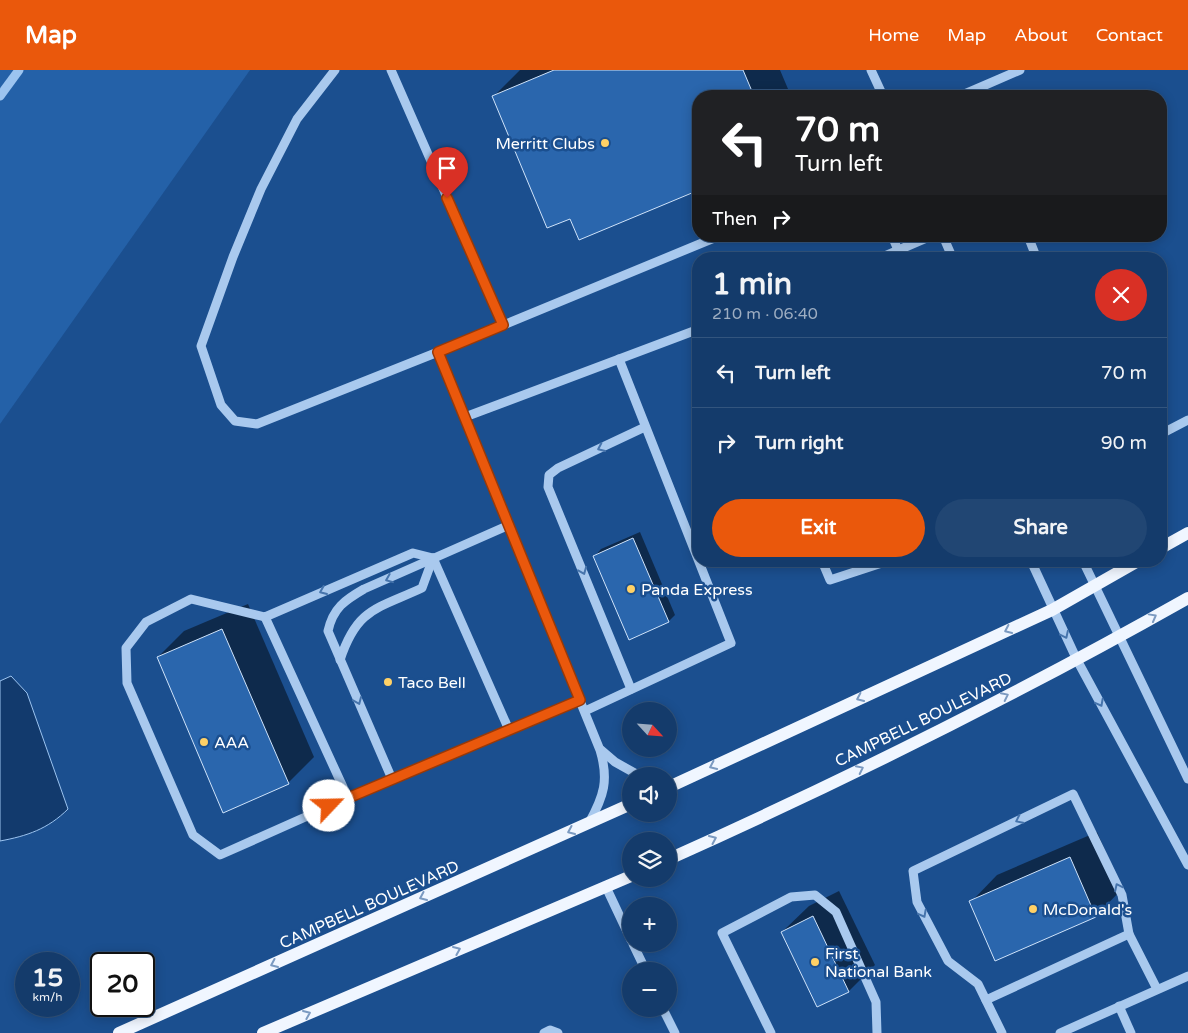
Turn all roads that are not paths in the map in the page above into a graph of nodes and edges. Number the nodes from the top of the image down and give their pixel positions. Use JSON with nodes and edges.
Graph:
{"nodes":[{"id":1,"x":335,"y":70,"type":"edge"},
{"id":2,"x":391,"y":70,"type":"edge"},
{"id":3,"x":871,"y":70,"type":"edge"},
{"id":4,"x":1020,"y":70,"type":"edge"},
{"id":5,"x":879,"y":90,"type":"edge"},
{"id":6,"x":978,"y":90,"type":"edge"},
{"id":7,"x":704,"y":242,"type":"edge"},
{"id":8,"x":921,"y":242,"type":"edge"},
{"id":9,"x":905,"y":252,"type":"edge"},
{"id":10,"x":503,"y":325,"type":"junction"},
{"id":11,"x":692,"y":332,"type":"edge"},
{"id":12,"x":438,"y":352,"type":"junction"},
{"id":13,"x":619,"y":359,"type":"junction"},
{"id":14,"x":465,"y":417,"type":"junction"},
{"id":15,"x":1188,"y":420,"type":"edge"},
{"id":16,"x":645,"y":427,"type":"junction"},
{"id":17,"x":1167,"y":431,"type":"edge"},
{"id":18,"x":509,"y":525,"type":"junction"},
{"id":19,"x":1188,"y":533,"type":"edge"},
{"id":20,"x":692,"y":545,"type":"edge"},
{"id":21,"x":1167,"y":545,"type":"edge"},
{"id":22,"x":433,"y":558,"type":"junction"},
{"id":23,"x":701,"y":567,"type":"edge"},
{"id":24,"x":825,"y":567,"type":"edge"},
{"id":25,"x":870,"y":567,"type":"edge"},
{"id":26,"x":1034,"y":567,"type":"edge"},
{"id":27,"x":1085,"y":567,"type":"edge"},
{"id":28,"x":1128,"y":567,"type":"edge"},
{"id":29,"x":1093,"y":587,"type":"junction"},
{"id":30,"x":1188,"y":598,"type":"edge"},
{"id":31,"x":1052,"y":610,"type":"junction"},
{"id":32,"x":265,"y":617,"type":"junction"},
{"id":33,"x":1118,"y":637,"type":"junction"},
{"id":34,"x":340,"y":660,"type":"junction"},
{"id":35,"x":1077,"y":660,"type":"junction"},
{"id":36,"x":631,"y":689,"type":"junction"},
{"id":37,"x":580,"y":700,"type":"junction"},
{"id":38,"x":585,"y":711,"type":"junction"},
{"id":39,"x":509,"y":730,"type":"junction"},
{"id":40,"x":600,"y":750,"type":"junction"},
{"id":41,"x":624,"y":767,"type":"edge"},
{"id":42,"x":392,"y":779,"type":"junction"},
{"id":43,"x":1188,"y":779,"type":"edge"},
{"id":44,"x":677,"y":781,"type":"edge"},
{"id":45,"x":348,"y":798,"type":"junction"},
{"id":46,"x":622,"y":808,"type":"edge"},
{"id":47,"x":589,"y":823,"type":"junction"},
{"id":48,"x":677,"y":855,"type":"edge"},
{"id":49,"x":1188,"y":865,"type":"edge"},
{"id":50,"x":622,"y":880,"type":"edge"},
{"id":51,"x":606,"y":887,"type":"junction"},
{"id":52,"x":622,"y":921,"type":"edge"},
{"id":53,"x":1129,"y":934,"type":"junction"},
{"id":54,"x":1187,"y":978,"type":"edge"},
{"id":55,"x":1157,"y":989,"type":"junction"},
{"id":56,"x":986,"y":1000,"type":"junction"},
{"id":57,"x":1119,"y":1006,"type":"junction"},
{"id":58,"x":668,"y":1017,"type":"edge"},
{"id":59,"x":119,"y":1033,"type":"edge"},
{"id":60,"x":264,"y":1033,"type":"edge"},
{"id":61,"x":544,"y":1033,"type":"edge"},
{"id":62,"x":558,"y":1033,"type":"edge"},
{"id":63,"x":675,"y":1033,"type":"edge"},
{"id":64,"x":771,"y":1033,"type":"edge"},
{"id":65,"x":877,"y":1033,"type":"edge"},
{"id":66,"x":1002,"y":1033,"type":"edge"},
{"id":67,"x":1060,"y":1033,"type":"edge"},
{"id":68,"x":1131,"y":1033,"type":"edge"}],
"edges":[{"from":1,"to":12,"type":"lane"},
{"from":2,"to":10,"type":"lane"},
{"from":3,"to":5,"type":"lane"},
{"from":4,"to":6,"type":"lane"},
{"from":7,"to":10,"type":"lane"},
{"from":8,"to":9,"type":"lane"},
{"from":10,"to":12,"type":"lane"},
{"from":11,"to":13,"type":"lane"},
{"from":12,"to":14,"type":"lane"},
{"from":13,"to":14,"type":"lane"},
{"from":13,"to":16,"type":"lane"},
{"from":14,"to":18,"type":"lane"},
{"from":15,"to":17,"type":"lane"},
{"from":16,"to":20,"type":"lane"},
{"from":16,"to":36,"type":"lane","one_way":true},
{"from":18,"to":22,"type":"lane"},
{"from":18,"to":37,"type":"lane"},
{"from":19,"to":21,"type":"main road"},
{"from":22,"to":32,"type":"lane","one_way":true},
{"from":22,"to":34,"type":"lane"},
{"from":22,"to":34,"type":"lane","one_way":true},
{"from":22,"to":39,"type":"lane"},
{"from":23,"to":36,"type":"lane"},
{"from":24,"to":25,"type":"lane"},
{"from":26,"to":31,"type":"lane"},
{"from":27,"to":29,"type":"lane"},
{"from":28,"to":29,"type":"main road"},
{"from":29,"to":31,"type":"main road"},
{"from":29,"to":33,"type":"lane"},
{"from":33,"to":30,"type":"main road","name":"CAMPBELL BOULEVARD","one_way":true},
{"from":31,"to":35,"type":"lane","one_way":true},
{"from":31,"to":44,"type":"main road","one_way":true},
{"from":32,"to":45,"type":"lane"},
{"from":32,"to":45,"type":"lane"},
{"from":33,"to":35,"type":"main road","name":"CAMPBELL BOULEVARD"},
{"from":33,"to":43,"type":"lane"},
{"from":34,"to":42,"type":"lane","one_way":true},
{"from":48,"to":35,"type":"main road","name":"CAMPBELL BOULEVARD","one_way":true},
{"from":35,"to":49,"type":"lane","one_way":true},
{"from":36,"to":38,"type":"lane"},
{"from":37,"to":38,"type":"lane"},
{"from":37,"to":39,"type":"lane"},
{"from":38,"to":40,"type":"lane"},
{"from":39,"to":42,"type":"lane"},
{"from":40,"to":41,"type":"lane"},
{"from":40,"to":47,"type":"lane"},
{"from":42,"to":45,"type":"lane"},
{"from":46,"to":47,"type":"main road","name":"CAMPBELL BOULEVARD"},
{"from":47,"to":59,"type":"main road","name":"CAMPBELL BOULEVARD","one_way":true},
{"from":50,"to":51,"type":"main road"},
{"from":51,"to":52,"type":"lane"},
{"from":60,"to":51,"type":"main road","one_way":true},
{"from":53,"to":55,"type":"lane"},
{"from":53,"to":56,"type":"lane"},
{"from":53,"to":56,"type":"lane","one_way":true},
{"from":54,"to":55,"type":"lane"},
{"from":55,"to":57,"type":"lane"},
{"from":56,"to":66,"type":"lane"},
{"from":57,"to":67,"type":"lane"},
{"from":57,"to":68,"type":"lane"},
{"from":58,"to":63,"type":"lane"},
{"from":61,"to":62,"type":"lane"},
{"from":64,"to":65,"type":"lane"}]}
